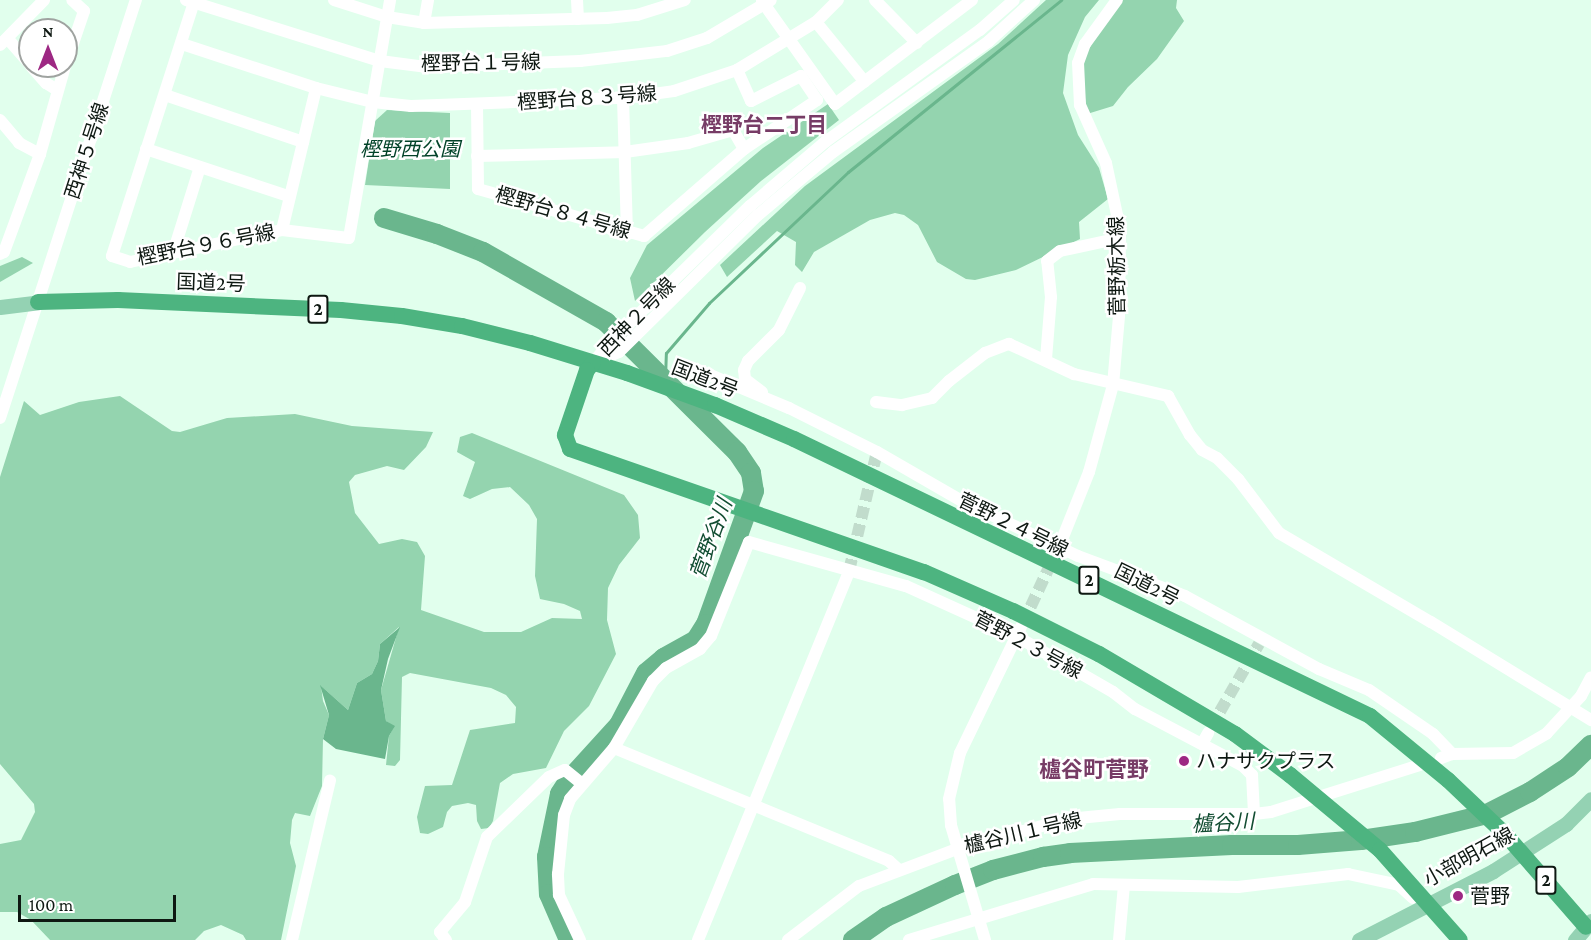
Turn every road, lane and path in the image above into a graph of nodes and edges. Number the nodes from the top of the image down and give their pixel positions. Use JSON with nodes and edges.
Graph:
{"nodes":[{"id":1,"x":44,"y":0,"type":"edge"},
{"id":2,"x":72,"y":0,"type":"edge"},
{"id":3,"x":136,"y":0,"type":"edge"},
{"id":4,"x":334,"y":0,"type":"edge"},
{"id":5,"x":390,"y":0,"type":"edge"},
{"id":6,"x":428,"y":0,"type":"edge"},
{"id":7,"x":577,"y":0,"type":"edge"},
{"id":8,"x":685,"y":0,"type":"edge"},
{"id":9,"x":838,"y":0,"type":"edge"},
{"id":10,"x":876,"y":0,"type":"edge"},
{"id":11,"x":971,"y":0,"type":"edge"},
{"id":12,"x":1014,"y":0,"type":"edge"},
{"id":13,"x":1034,"y":0,"type":"edge"},
{"id":14,"x":1118,"y":0,"type":"edge"},
{"id":15,"x":190,"y":1,"type":"edge"},
{"id":16,"x":766,"y":2,"type":"edge"},
{"id":17,"x":387,"y":17,"type":"junction"},
{"id":18,"x":578,"y":20,"type":"junction"},
{"id":19,"x":816,"y":22,"type":"junction"},
{"id":20,"x":424,"y":23,"type":"junction"},
{"id":21,"x":78,"y":29,"type":"edge"},
{"id":22,"x":789,"y":39,"type":"junction"},
{"id":23,"x":4,"y":42,"type":"edge"},
{"id":24,"x":916,"y":43,"type":"junction"},
{"id":25,"x":182,"y":44,"type":"junction"},
{"id":26,"x":18,"y":54,"type":"edge"},
{"id":27,"x":380,"y":61,"type":"junction"},
{"id":28,"x":737,"y":70,"type":"junction"},
{"id":29,"x":42,"y":78,"type":"edge"},
{"id":30,"x":61,"y":78,"type":"edge"},
{"id":31,"x":865,"y":82,"type":"junction"},
{"id":32,"x":316,"y":88,"type":"junction"},
{"id":33,"x":57,"y":90,"type":"junction"},
{"id":34,"x":165,"y":95,"type":"junction"},
{"id":35,"x":623,"y":99,"type":"junction"},
{"id":36,"x":373,"y":102,"type":"junction"},
{"id":37,"x":477,"y":105,"type":"junction"},
{"id":38,"x":0,"y":120,"type":"edge"},
{"id":39,"x":303,"y":142,"type":"junction"},
{"id":40,"x":146,"y":149,"type":"junction"},
{"id":41,"x":744,"y":150,"type":"junction"},
{"id":42,"x":625,"y":152,"type":"junction"},
{"id":43,"x":40,"y":154,"type":"junction"},
{"id":44,"x":477,"y":156,"type":"junction"},
{"id":45,"x":200,"y":167,"type":"junction"},
{"id":46,"x":288,"y":196,"type":"junction"},
{"id":47,"x":0,"y":221,"type":"edge"},
{"id":48,"x":12,"y":227,"type":"junction"},
{"id":49,"x":282,"y":230,"type":"junction"},
{"id":50,"x":627,"y":231,"type":"junction"},
{"id":51,"x":1120,"y":238,"type":"junction"},
{"id":52,"x":172,"y":253,"type":"junction"},
{"id":53,"x":0,"y":254,"type":"edge"},
{"id":54,"x":800,"y":288,"type":"dead end"},
{"id":55,"x":38,"y":302,"type":"junction"},
{"id":56,"x":0,"y":307,"type":"edge"},
{"id":57,"x":1046,"y":359,"type":"junction"},
{"id":58,"x":592,"y":363,"type":"junction"},
{"id":59,"x":696,"y":369,"type":"dead end"},
{"id":60,"x":1113,"y":385,"type":"junction"},
{"id":61,"x":775,"y":402,"type":"junction"},
{"id":62,"x":876,"y":402,"type":"dead end"},
{"id":63,"x":0,"y":418,"type":"edge"},
{"id":64,"x":1061,"y":542,"type":"tunnel mouth"},
{"id":65,"x":849,"y":571,"type":"junction"},
{"id":66,"x":1018,"y":631,"type":"junction"},
{"id":67,"x":1591,"y":677,"type":"edge"},
{"id":68,"x":1572,"y":707,"type":"junction"},
{"id":69,"x":1591,"y":720,"type":"edge"},
{"id":70,"x":614,"y":748,"type":"junction"},
{"id":71,"x":1420,"y":765,"type":"dead end"},
{"id":72,"x":330,"y":780,"type":"dead end"},
{"id":73,"x":582,"y":783,"type":"junction"},
{"id":74,"x":1591,"y":799,"type":"edge"},
{"id":75,"x":752,"y":806,"type":"junction"},
{"id":76,"x":1254,"y":814,"type":"junction"},
{"id":77,"x":957,"y":849,"type":"junction"},
{"id":78,"x":1522,"y":852,"type":"junction"},
{"id":79,"x":899,"y":870,"type":"junction"},
{"id":80,"x":1124,"y":885,"type":"junction"},
{"id":81,"x":1422,"y":908,"type":"junction"},
{"id":82,"x":979,"y":918,"type":"junction"},
{"id":83,"x":1586,"y":927,"type":"edge"},
{"id":84,"x":292,"y":940,"type":"edge"},
{"id":85,"x":446,"y":940,"type":"edge"},
{"id":86,"x":580,"y":940,"type":"edge"},
{"id":87,"x":698,"y":940,"type":"edge"},
{"id":88,"x":788,"y":940,"type":"edge"},
{"id":89,"x":911,"y":940,"type":"edge"},
{"id":90,"x":985,"y":940,"type":"edge"},
{"id":91,"x":1119,"y":940,"type":"edge"},
{"id":92,"x":1359,"y":940,"type":"edge"},
{"id":93,"x":1460,"y":940,"type":"edge"}],
"edges":[{"from":1,"to":23,"type":"street"},
{"from":2,"to":21,"type":"street"},
{"from":3,"to":55,"type":"street","name":"西神５号線"},
{"from":4,"to":17,"type":"street"},
{"from":5,"to":17,"type":"street","name":"樫野台９６号線"},
{"from":6,"to":20,"type":"street"},
{"from":7,"to":18,"type":"street"},
{"from":8,"to":18,"type":"street"},
{"from":9,"to":19,"type":"street","name":"樫野台８３号線"},
{"from":10,"to":24,"type":"street"},
{"from":11,"to":24,"type":"street"},
{"from":12,"to":58,"type":"street","name":"西神２号線"},
{"from":13,"to":58,"type":"street","name":"西神２号線"},
{"from":14,"to":51,"type":"street","name":"菅野栃木線"},
{"from":15,"to":25,"type":"street","name":"樫野台９６号線"},
{"from":15,"to":27,"type":"street","name":"樫野台１号線"},
{"from":16,"to":22,"type":"street"},
{"from":16,"to":27,"type":"street","name":"樫野台１号線"},
{"from":17,"to":20,"type":"street"},
{"from":17,"to":27,"type":"street","name":"樫野台９６号線"},
{"from":18,"to":20,"type":"street"},
{"from":19,"to":22,"type":"street","name":"樫野台８３号線"},
{"from":19,"to":31,"type":"street"},
{"from":22,"to":28,"type":"street","name":"樫野台８３号線"},
{"from":22,"to":31,"type":"street"},
{"from":23,"to":26,"type":"street"},
{"from":24,"to":31,"type":"street"},
{"from":25,"to":32,"type":"street"},
{"from":25,"to":34,"type":"street","name":"樫野台９６号線"},
{"from":27,"to":36,"type":"street","name":"樫野台９６号線"},
{"from":28,"to":35,"type":"street","name":"樫野台８３号線"},
{"from":28,"to":41,"type":"street","name":"樫野台８４号線"},
{"from":29,"to":33,"type":"street"},
{"from":30,"to":33,"type":"street"},
{"from":32,"to":36,"type":"street"},
{"from":32,"to":39,"type":"street"},
{"from":33,"to":43,"type":"street"},
{"from":34,"to":39,"type":"street"},
{"from":34,"to":40,"type":"street","name":"樫野台９６号線"},
{"from":35,"to":37,"type":"street","name":"樫野台８３号線"},
{"from":35,"to":42,"type":"street"},
{"from":36,"to":37,"type":"street","name":"樫野台８３号線"},
{"from":36,"to":49,"type":"street","name":"樫野台９６号線"},
{"from":37,"to":44,"type":"street","name":"樫野台８４号線"},
{"from":38,"to":43,"type":"street"},
{"from":39,"to":46,"type":"street"},
{"from":40,"to":45,"type":"street"},
{"from":40,"to":52,"type":"street","name":"樫野台９６号線"},
{"from":41,"to":42,"type":"street"},
{"from":41,"to":50,"type":"street","name":"樫野台８４号線"},
{"from":42,"to":44,"type":"street"},
{"from":42,"to":50,"type":"street"},
{"from":43,"to":48,"type":"street"},
{"from":44,"to":50,"type":"street","name":"樫野台８４号線"},
{"from":45,"to":46,"type":"street"},
{"from":45,"to":52,"type":"street"},
{"from":46,"to":49,"type":"street"},
{"from":47,"to":48,"type":"street"},
{"from":48,"to":53,"type":"street"},
{"from":49,"to":52,"type":"street","name":"樫野台９６号線"},
{"from":51,"to":57,"type":"street"},
{"from":51,"to":60,"type":"street","name":"菅野栃木線"},
{"from":54,"to":61,"type":"street"},
{"from":55,"to":56,"type":"main road"},
{"from":55,"to":58,"type":"highway","name":"国道2号","number":"2"},
{"from":55,"to":63,"type":"street"},
{"from":57,"to":60,"type":"street"},
{"from":57,"to":62,"type":"street"},
{"from":58,"to":78,"type":"highway","name":"国道2号","number":"2"},
{"from":58,"to":93,"type":"highway"},
{"from":59,"to":61,"type":"street","name":"菅野２４号線"},
{"from":60,"to":64,"type":"street","name":"菅野栃木線"},
{"from":60,"to":68,"type":"street"},
{"from":61,"to":68,"type":"street","name":"菅野２４号線"},
{"from":65,"to":66,"type":"street","name":"菅野２３号線"},
{"from":65,"to":70,"type":"street","name":"菅野２３号線"},
{"from":65,"to":75,"type":"street"},
{"from":66,"to":76,"type":"street","name":"菅野２３号線"},
{"from":66,"to":77,"type":"street"},
{"from":67,"to":68,"type":"street"},
{"from":68,"to":69,"type":"street"},
{"from":70,"to":73,"type":"street"},
{"from":70,"to":75,"type":"street"},
{"from":71,"to":76,"type":"street","name":"櫨谷川１号線"},
{"from":72,"to":84,"type":"street"},
{"from":73,"to":85,"type":"street"},
{"from":73,"to":86,"type":"street"},
{"from":74,"to":78,"type":"main road","name":"小部明石線"},
{"from":75,"to":79,"type":"street"},
{"from":75,"to":87,"type":"street"},
{"from":76,"to":77,"type":"street","name":"櫨谷川１号線"},
{"from":77,"to":79,"type":"street","name":"櫨谷川１号線"},
{"from":77,"to":82,"type":"street"},
{"from":78,"to":81,"type":"main road","name":"小部明石線"},
{"from":78,"to":83,"type":"highway","name":"国道2号","number":"2"},
{"from":79,"to":88,"type":"street","name":"櫨谷川１号線"},
{"from":80,"to":81,"type":"street"},
{"from":80,"to":82,"type":"street"},
{"from":80,"to":91,"type":"street"},
{"from":81,"to":92,"type":"main road","name":"小部明石線"},
{"from":82,"to":89,"type":"street"},
{"from":82,"to":90,"type":"street"}]}
